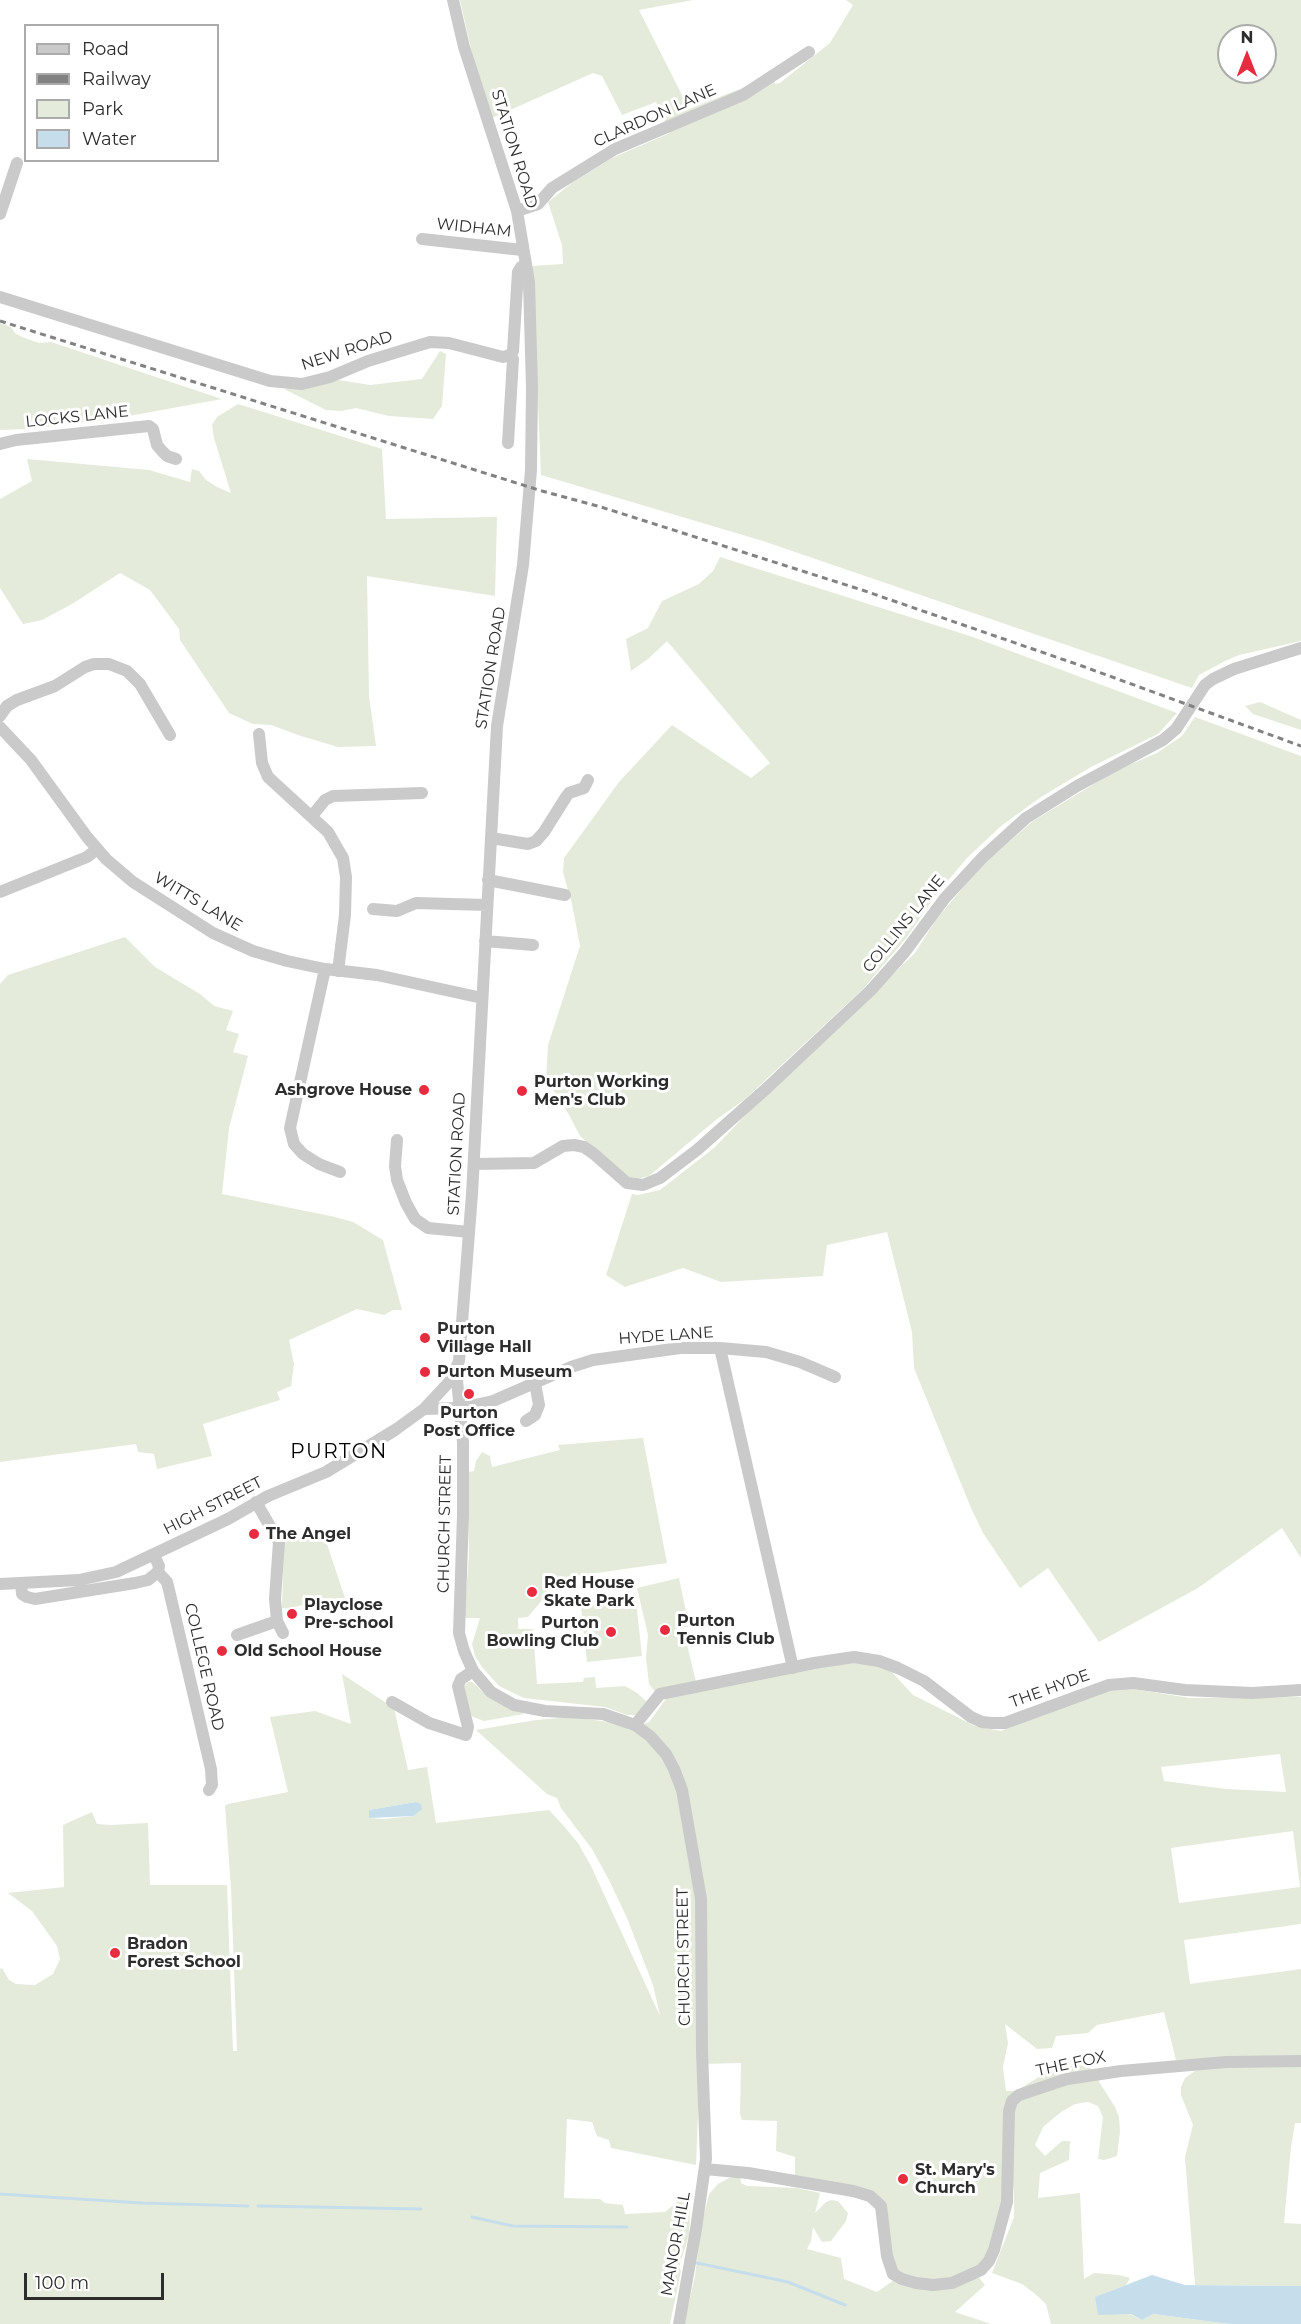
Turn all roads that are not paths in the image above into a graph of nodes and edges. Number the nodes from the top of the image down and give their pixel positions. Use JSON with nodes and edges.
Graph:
{"nodes":[{"id":1,"x":453,"y":0,"type":"edge"},
{"id":2,"x":809,"y":52,"type":"dead end"},
{"id":3,"x":17,"y":163,"type":"dead end"},
{"id":4,"x":517,"y":211,"type":"junction"},
{"id":5,"x":0,"y":214,"type":"edge"},
{"id":6,"x":423,"y":239,"type":"dead end"},
{"id":7,"x":522,"y":250,"type":"junction"},
{"id":8,"x":526,"y":265,"type":"junction"},
{"id":9,"x":0,"y":297,"type":"edge"},
{"id":10,"x":510,"y":355,"type":"junction"},
{"id":11,"x":508,"y":443,"type":"dead end"},
{"id":12,"x":0,"y":444,"type":"edge"},
{"id":13,"x":176,"y":459,"type":"dead end"},
{"id":14,"x":1301,"y":648,"type":"edge"},
{"id":15,"x":0,"y":716,"type":"edge"},
{"id":16,"x":0,"y":727,"type":"edge"},
{"id":17,"x":259,"y":734,"type":"dead end"},
{"id":18,"x":170,"y":735,"type":"dead end"},
{"id":19,"x":588,"y":780,"type":"dead end"},
{"id":20,"x":422,"y":793,"type":"dead end"},
{"id":21,"x":312,"y":816,"type":"junction"},
{"id":22,"x":491,"y":838,"type":"junction"},
{"id":23,"x":98,"y":849,"type":"junction"},
{"id":24,"x":488,"y":880,"type":"junction"},
{"id":25,"x":0,"y":892,"type":"edge"},
{"id":26,"x":565,"y":895,"type":"dead end"},
{"id":27,"x":487,"y":905,"type":"junction"},
{"id":28,"x":373,"y":909,"type":"dead end"},
{"id":29,"x":485,"y":941,"type":"junction"},
{"id":30,"x":533,"y":945,"type":"dead end"},
{"id":31,"x":331,"y":970,"type":"junction"},
{"id":32,"x":482,"y":999,"type":"junction"},
{"id":33,"x":397,"y":1140,"type":"dead end"},
{"id":34,"x":474,"y":1164,"type":"junction"},
{"id":35,"x":340,"y":1172,"type":"dead end"},
{"id":36,"x":469,"y":1232,"type":"junction"},
{"id":37,"x":720,"y":1348,"type":"junction"},
{"id":38,"x":461,"y":1352,"type":"joint"},
{"id":39,"x":454,"y":1376,"type":"junction"},
{"id":40,"x":835,"y":1377,"type":"dead end"},
{"id":41,"x":535,"y":1383,"type":"junction"},
{"id":42,"x":460,"y":1408,"type":"junction"},
{"id":43,"x":424,"y":1409,"type":"junction"},
{"id":44,"x":526,"y":1421,"type":"dead end"},
{"id":45,"x":256,"y":1503,"type":"junction"},
{"id":46,"x":154,"y":1555,"type":"junction"},
{"id":47,"x":158,"y":1572,"type":"junction"},
{"id":48,"x":21,"y":1583,"type":"junction"},
{"id":49,"x":0,"y":1584,"type":"edge"},
{"id":50,"x":277,"y":1621,"type":"junction"},
{"id":51,"x":283,"y":1633,"type":"dead end"},
{"id":52,"x":237,"y":1635,"type":"dead end"},
{"id":53,"x":793,"y":1668,"type":"junction"},
{"id":54,"x":473,"y":1671,"type":"junction"},
{"id":55,"x":1301,"y":1690,"type":"edge"},
{"id":56,"x":392,"y":1702,"type":"dead end"},
{"id":57,"x":635,"y":1725,"type":"junction"},
{"id":58,"x":209,"y":1790,"type":"dead end"},
{"id":59,"x":1301,"y":2061,"type":"edge"},
{"id":60,"x":705,"y":2169,"type":"junction"},
{"id":61,"x":679,"y":2324,"type":"edge"}],
"edges":[{"from":1,"to":4,"type":"street","name":"STATION ROAD"},
{"from":2,"to":4,"type":"street","name":"CLARDON LANE"},
{"from":3,"to":5,"type":"street"},
{"from":4,"to":7,"type":"street","name":"STATION ROAD"},
{"from":6,"to":7,"type":"street","name":"WIDHAM"},
{"from":7,"to":8,"type":"street","name":"STATION ROAD"},
{"from":8,"to":10,"type":"street"},
{"from":8,"to":22,"type":"street","name":"STATION ROAD"},
{"from":9,"to":10,"type":"street","name":"NEW ROAD"},
{"from":10,"to":11,"type":"street"},
{"from":12,"to":13,"type":"street","name":"LOCKS LANE"},
{"from":14,"to":34,"type":"street","name":"COLLINS LANE"},
{"from":15,"to":18,"type":"street"},
{"from":16,"to":23,"type":"street","name":"WITTS LANE"},
{"from":17,"to":21,"type":"street"},
{"from":19,"to":22,"type":"street"},
{"from":20,"to":21,"type":"street"},
{"from":21,"to":31,"type":"street"},
{"from":22,"to":24,"type":"street","name":"STATION ROAD"},
{"from":23,"to":25,"type":"street"},
{"from":23,"to":31,"type":"street","name":"WITTS LANE"},
{"from":24,"to":26,"type":"street"},
{"from":24,"to":27,"type":"street","name":"STATION ROAD"},
{"from":27,"to":28,"type":"street"},
{"from":27,"to":29,"type":"street","name":"STATION ROAD"},
{"from":29,"to":30,"type":"street"},
{"from":29,"to":32,"type":"street","name":"STATION ROAD"},
{"from":31,"to":32,"type":"street","name":"WITTS LANE"},
{"from":31,"to":35,"type":"street"},
{"from":32,"to":34,"type":"street","name":"STATION ROAD"},
{"from":33,"to":36,"type":"street"},
{"from":34,"to":36,"type":"street","name":"STATION ROAD"},
{"from":36,"to":38,"type":"street","name":"STATION ROAD"},
{"from":37,"to":40,"type":"street","name":"HYDE LANE"},
{"from":37,"to":41,"type":"street","name":"HYDE LANE"},
{"from":37,"to":53,"type":"street"},
{"from":38,"to":39,"type":"street","name":"HIGH STREET"},
{"from":39,"to":42,"type":"street","name":"CHURCH STREET"},
{"from":39,"to":43,"type":"street","name":"HIGH STREET"},
{"from":41,"to":42,"type":"street","name":"HYDE LANE"},
{"from":41,"to":44,"type":"street"},
{"from":42,"to":43,"type":"street"},
{"from":42,"to":54,"type":"street","name":"CHURCH STREET"},
{"from":43,"to":45,"type":"street","name":"HIGH STREET"},
{"from":45,"to":46,"type":"street","name":"HIGH STREET"},
{"from":45,"to":50,"type":"street"},
{"from":46,"to":47,"type":"street","name":"COLLEGE ROAD"},
{"from":46,"to":48,"type":"street","name":"HIGH STREET"},
{"from":47,"to":48,"type":"street"},
{"from":47,"to":58,"type":"street","name":"COLLEGE ROAD"},
{"from":48,"to":49,"type":"street","name":"HIGH STREET"},
{"from":50,"to":51,"type":"street"},
{"from":50,"to":52,"type":"street"},
{"from":53,"to":55,"type":"street","name":"THE HYDE"},
{"from":53,"to":57,"type":"street","name":"THE HYDE"},
{"from":54,"to":56,"type":"street"},
{"from":54,"to":57,"type":"street","name":"CHURCH STREET"},
{"from":57,"to":60,"type":"street","name":"CHURCH STREET"},
{"from":59,"to":60,"type":"street","name":"THE FOX"},
{"from":60,"to":61,"type":"street","name":"MANOR HILL"}]}
